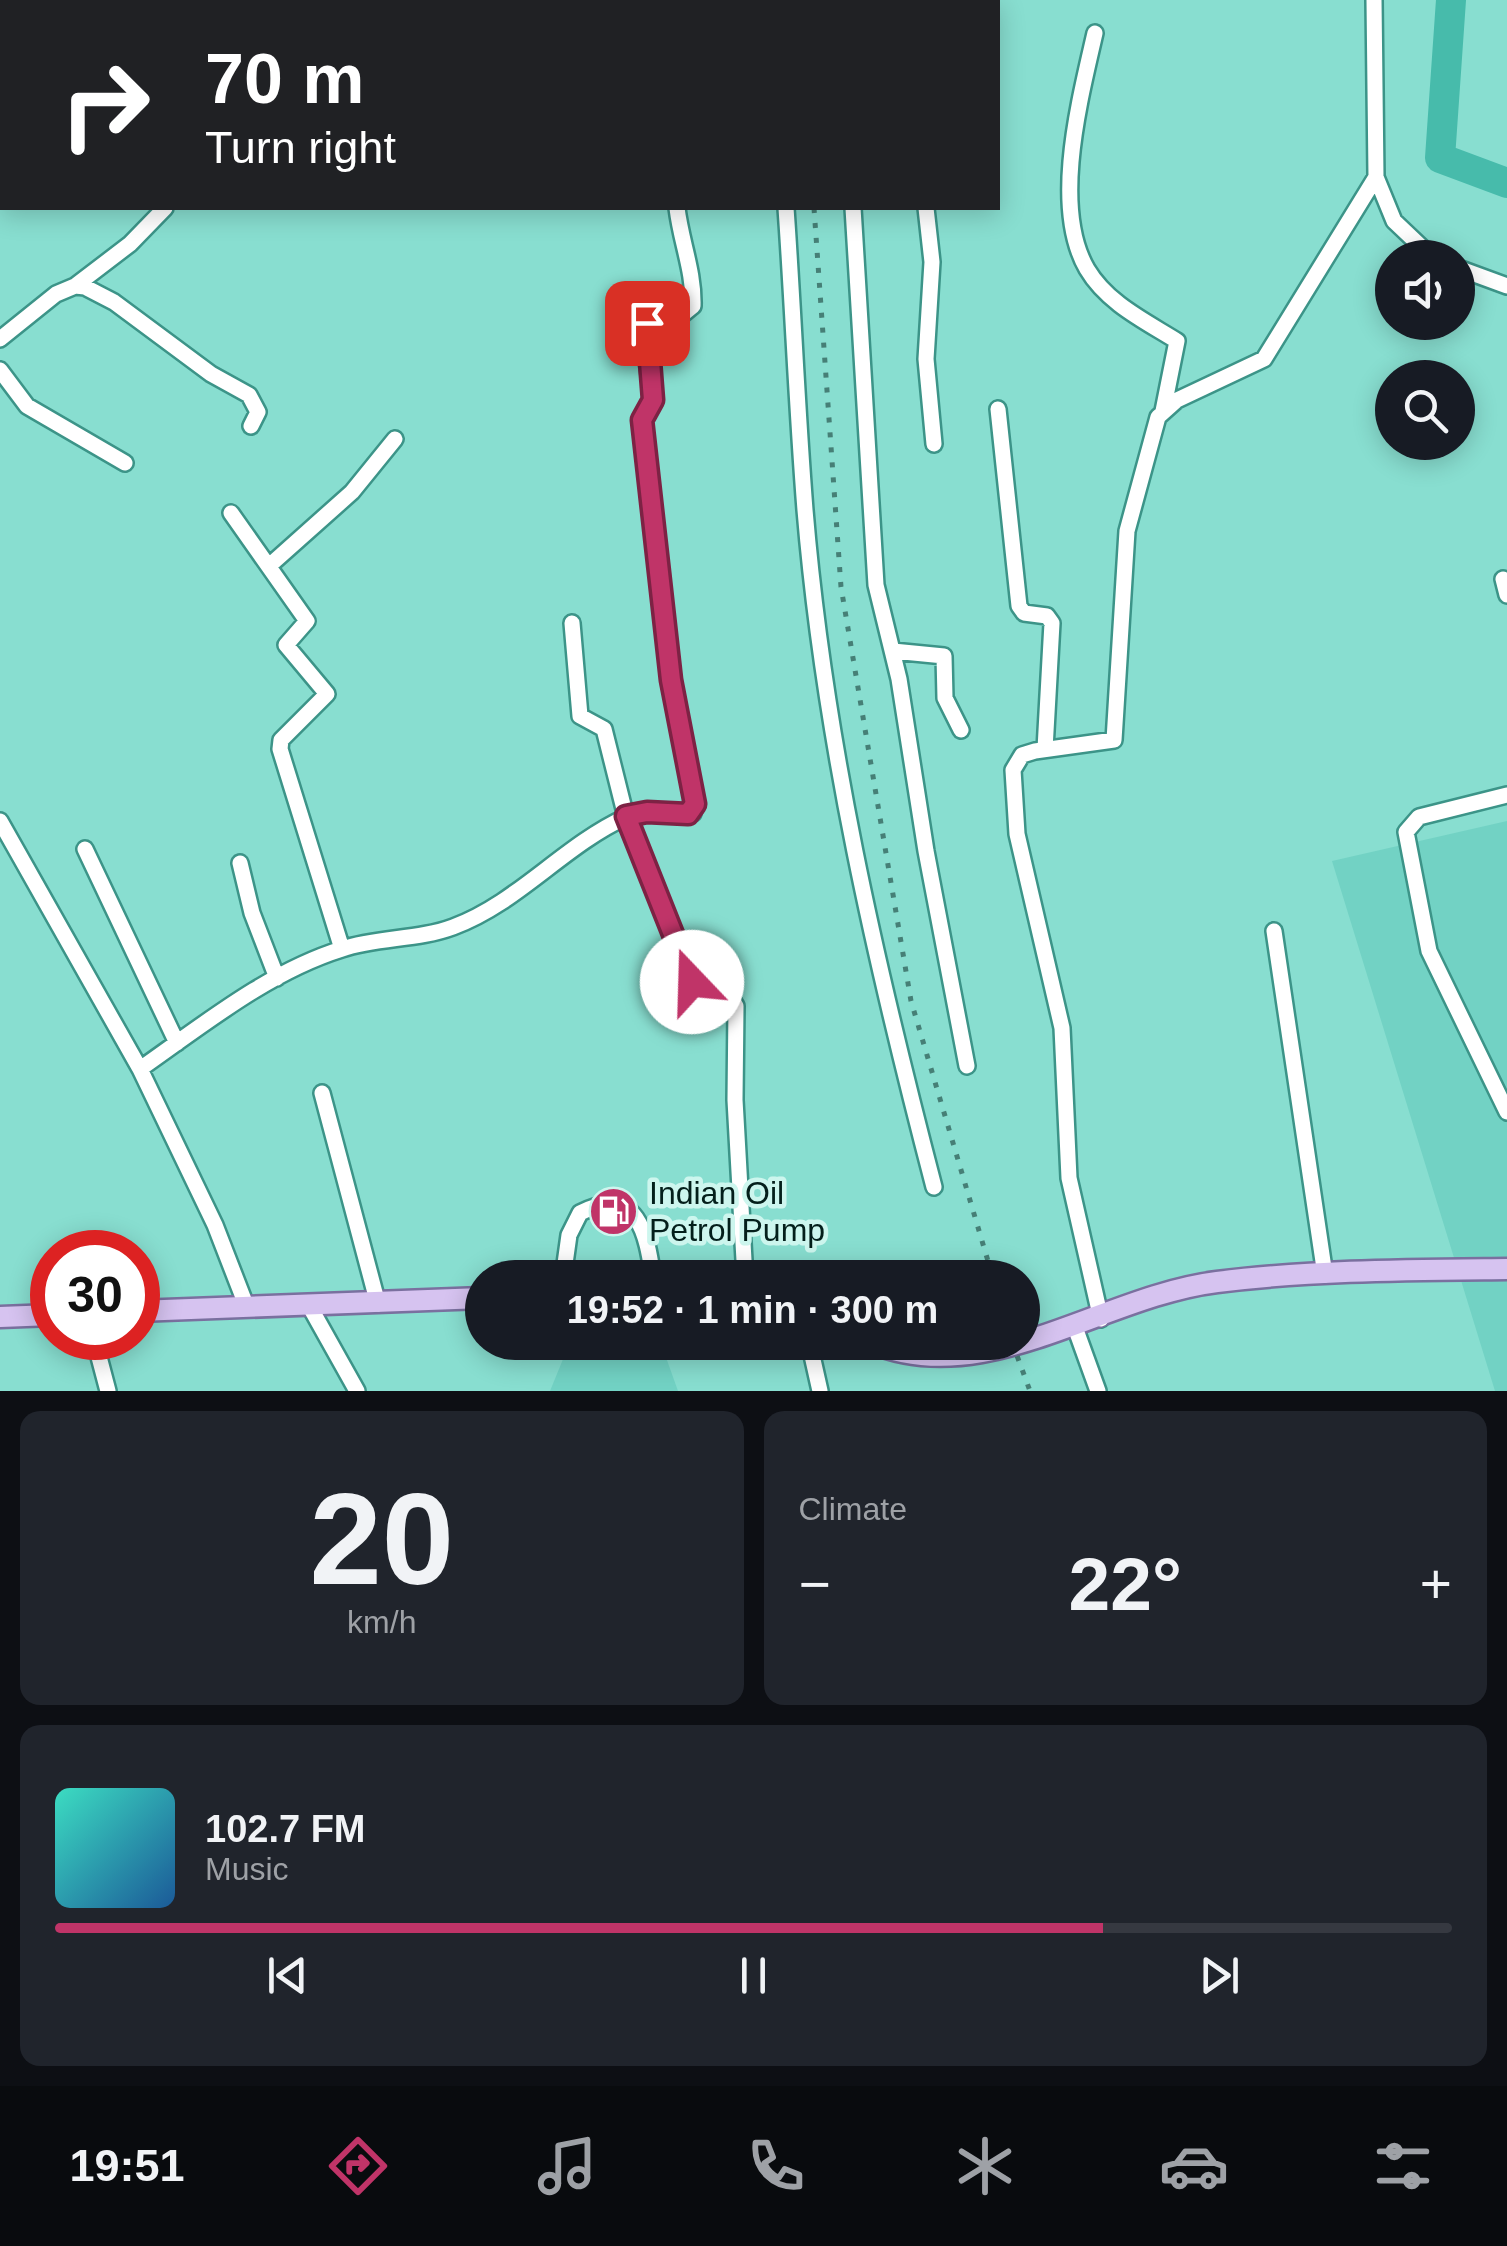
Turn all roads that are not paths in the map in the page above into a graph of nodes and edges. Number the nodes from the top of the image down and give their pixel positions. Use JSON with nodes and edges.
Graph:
{"nodes":[{"id":1,"x":1374,"y":0,"type":"edge"},
{"id":2,"x":1094,"y":34,"type":"dead end"},
{"id":3,"x":1376,"y":177,"type":"junction"},
{"id":4,"x":164,"y":210,"type":"edge"},
{"id":5,"x":677,"y":210,"type":"edge"},
{"id":6,"x":786,"y":210,"type":"edge"},
{"id":7,"x":852,"y":210,"type":"edge"},
{"id":8,"x":926,"y":210,"type":"edge"},
{"id":9,"x":1412,"y":240,"type":"edge"},
{"id":10,"x":1475,"y":274,"type":"edge"},
{"id":11,"x":74,"y":286,"type":"junction"},
{"id":12,"x":1507,"y":286,"type":"edge"},
{"id":13,"x":0,"y":339,"type":"edge"},
{"id":14,"x":0,"y":370,"type":"edge"},
{"id":15,"x":998,"y":409,"type":"dead end"},
{"id":16,"x":1162,"y":410,"type":"junction"},
{"id":17,"x":251,"y":426,"type":"dead end"},
{"id":18,"x":395,"y":439,"type":"dead end"},
{"id":19,"x":934,"y":444,"type":"dead end"},
{"id":20,"x":126,"y":463,"type":"dead end"},
{"id":21,"x":231,"y":512,"type":"dead end"},
{"id":22,"x":269,"y":566,"type":"junction"},
{"id":23,"x":572,"y":623,"type":"dead end"},
{"id":24,"x":893,"y":651,"type":"junction"},
{"id":25,"x":960,"y":730,"type":"dead end"},
{"id":26,"x":1045,"y":750,"type":"junction"},
{"id":27,"x":1507,"y":795,"type":"edge"},
{"id":28,"x":626,"y":816,"type":"junction"},
{"id":29,"x":0,"y":821,"type":"edge"},
{"id":30,"x":85,"y":850,"type":"dead end"},
{"id":31,"x":240,"y":863,"type":"dead end"},
{"id":32,"x":1274,"y":931,"type":"dead end"},
{"id":33,"x":342,"y":948,"type":"junction"},
{"id":34,"x":277,"y":978,"type":"junction"},
{"id":35,"x":177,"y":1043,"type":"junction"},
{"id":36,"x":967,"y":1066,"type":"dead end"},
{"id":37,"x":140,"y":1069,"type":"junction"},
{"id":38,"x":322,"y":1093,"type":"dead end"},
{"id":39,"x":1507,"y":1112,"type":"edge"},
{"id":40,"x":934,"y":1187,"type":"dead end"},
{"id":41,"x":566,"y":1260,"type":"edge"},
{"id":42,"x":650,"y":1260,"type":"edge"},
{"id":43,"x":744,"y":1260,"type":"edge"},
{"id":44,"x":1507,"y":1270,"type":"edge"},
{"id":45,"x":1324,"y":1275,"type":"junction"},
{"id":46,"x":465,"y":1299,"type":"edge"},
{"id":47,"x":378,"y":1304,"type":"junction"},
{"id":48,"x":246,"y":1305,"type":"junction"},
{"id":49,"x":310,"y":1307,"type":"junction"},
{"id":50,"x":160,"y":1310,"type":"edge"},
{"id":51,"x":30,"y":1316,"type":"edge"},
{"id":52,"x":0,"y":1317,"type":"edge"},
{"id":53,"x":1101,"y":1319,"type":"junction"},
{"id":54,"x":1076,"y":1330,"type":"junction"},
{"id":55,"x":1040,"y":1346,"type":"edge"},
{"id":56,"x":100,"y":1360,"type":"edge"},
{"id":57,"x":813,"y":1360,"type":"edge"},
{"id":58,"x":908,"y":1360,"type":"edge"},
{"id":59,"x":996,"y":1360,"type":"edge"},
{"id":60,"x":108,"y":1391,"type":"edge"},
{"id":61,"x":357,"y":1391,"type":"edge"},
{"id":62,"x":820,"y":1391,"type":"edge"},
{"id":63,"x":1098,"y":1391,"type":"edge"}],
"edges":[{"from":1,"to":3,"type":"street"},
{"from":2,"to":16,"type":"street"},
{"from":3,"to":9,"type":"street"},
{"from":3,"to":16,"type":"street"},
{"from":4,"to":11,"type":"street"},
{"from":5,"to":28,"type":"street"},
{"from":6,"to":40,"type":"street"},
{"from":7,"to":24,"type":"street"},
{"from":8,"to":19,"type":"street"},
{"from":10,"to":12,"type":"street"},
{"from":11,"to":13,"type":"street"},
{"from":11,"to":17,"type":"street"},
{"from":14,"to":20,"type":"street"},
{"from":15,"to":26,"type":"street"},
{"from":16,"to":26,"type":"street"},
{"from":18,"to":22,"type":"street"},
{"from":21,"to":22,"type":"street"},
{"from":22,"to":33,"type":"street"},
{"from":23,"to":28,"type":"street"},
{"from":24,"to":25,"type":"street"},
{"from":24,"to":36,"type":"street"},
{"from":26,"to":53,"type":"street"},
{"from":27,"to":39,"type":"street"},
{"from":28,"to":33,"type":"street"},
{"from":28,"to":43,"type":"street"},
{"from":29,"to":37,"type":"street"},
{"from":30,"to":35,"type":"street"},
{"from":31,"to":34,"type":"street"},
{"from":32,"to":45,"type":"street"},
{"from":33,"to":34,"type":"street"},
{"from":34,"to":35,"type":"street"},
{"from":35,"to":37,"type":"street"},
{"from":37,"to":48,"type":"street"},
{"from":38,"to":47,"type":"street"},
{"from":41,"to":42,"type":"street"},
{"from":44,"to":45,"type":"main road"},
{"from":45,"to":53,"type":"main road"},
{"from":46,"to":47,"type":"main road"},
{"from":47,"to":49,"type":"main road"},
{"from":48,"to":49,"type":"main road"},
{"from":48,"to":50,"type":"main road"},
{"from":49,"to":61,"type":"street"},
{"from":51,"to":52,"type":"main road"},
{"from":53,"to":54,"type":"main road"},
{"from":54,"to":55,"type":"main road"},
{"from":54,"to":63,"type":"street"},
{"from":56,"to":60,"type":"street"},
{"from":57,"to":62,"type":"street"},
{"from":58,"to":59,"type":"main road"}]}
